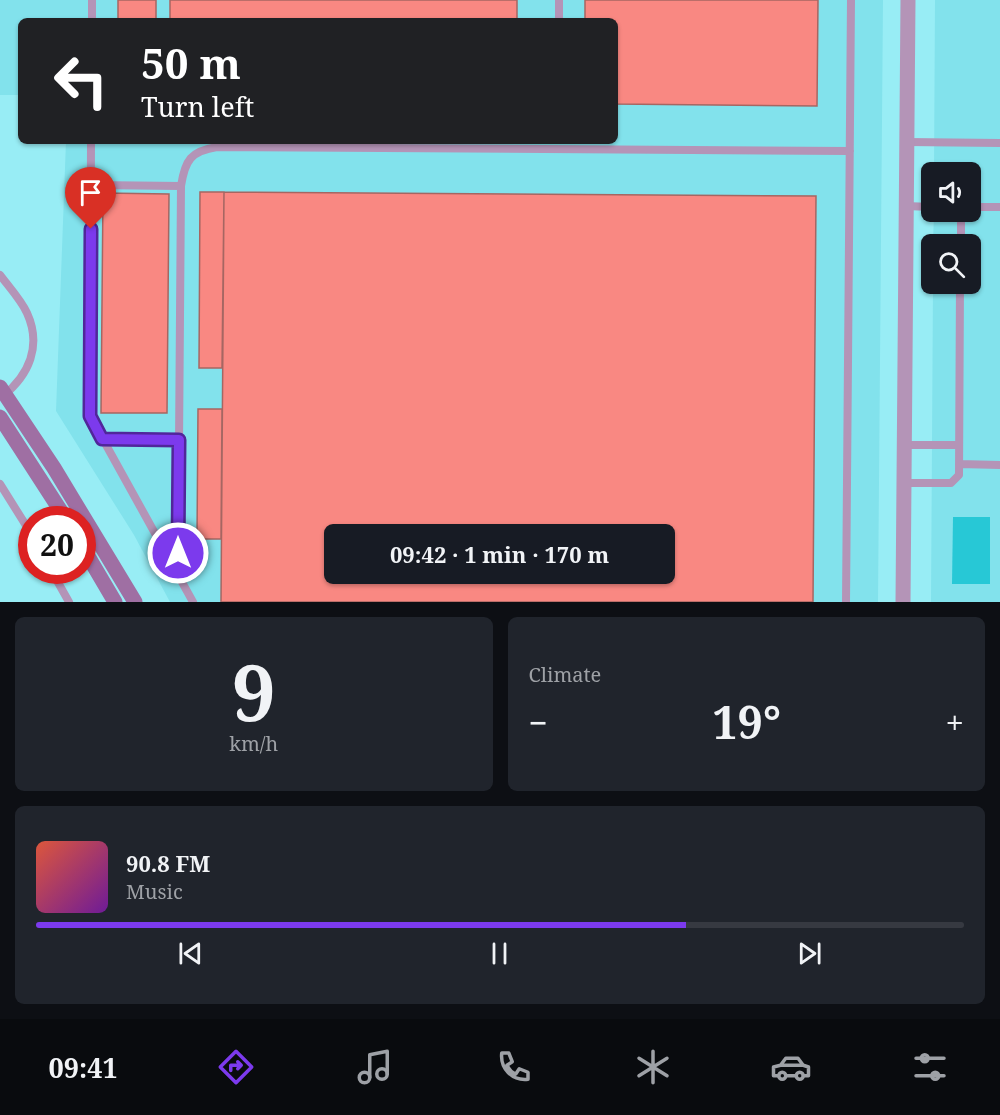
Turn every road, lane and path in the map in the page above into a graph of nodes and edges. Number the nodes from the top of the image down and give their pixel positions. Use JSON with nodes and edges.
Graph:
{"nodes":[{"id":1,"x":92,"y":0,"type":"edge"},
{"id":2,"x":559,"y":0,"type":"edge"},
{"id":3,"x":851,"y":0,"type":"edge"},
{"id":4,"x":908,"y":0,"type":"edge"},
{"id":5,"x":92,"y":18,"type":"edge"},
{"id":6,"x":559,"y":18,"type":"edge"},
{"id":7,"x":907,"y":142,"type":"junction"},
{"id":8,"x":1000,"y":143,"type":"edge"},
{"id":9,"x":91,"y":144,"type":"edge"},
{"id":10,"x":558,"y":145,"type":"edge"},
{"id":11,"x":850,"y":151,"type":"junction"},
{"id":12,"x":91,"y":185,"type":"junction"},
{"id":13,"x":181,"y":186,"type":"junction"},
{"id":14,"x":906,"y":207,"type":"junction"},
{"id":15,"x":921,"y":207,"type":"edge"},
{"id":16,"x":981,"y":207,"type":"edge"},
{"id":17,"x":1000,"y":207,"type":"edge"},
{"id":18,"x":0,"y":274,"type":"edge"},
{"id":19,"x":960,"y":294,"type":"edge"},
{"id":20,"x":2,"y":393,"type":"edge"},
{"id":21,"x":0,"y":417,"type":"edge"},
{"id":22,"x":102,"y":439,"type":"junction"},
{"id":23,"x":179,"y":440,"type":"junction"},
{"id":24,"x":905,"y":445,"type":"junction"},
{"id":25,"x":959,"y":445,"type":"junction"},
{"id":26,"x":959,"y":464,"type":"junction"},
{"id":27,"x":1000,"y":465,"type":"edge"},
{"id":28,"x":904,"y":483,"type":"junction"},
{"id":29,"x":0,"y":484,"type":"edge"},
{"id":30,"x":58,"y":506,"type":"edge"},
{"id":31,"x":18,"y":513,"type":"edge"},
{"id":32,"x":96,"y":570,"type":"edge"},
{"id":33,"x":178,"y":575,"type":"junction"},
{"id":34,"x":59,"y":584,"type":"edge"},
{"id":35,"x":69,"y":602,"type":"edge"},
{"id":36,"x":115,"y":602,"type":"edge"},
{"id":37,"x":135,"y":602,"type":"edge"},
{"id":38,"x":193,"y":602,"type":"edge"},
{"id":39,"x":846,"y":602,"type":"edge"},
{"id":40,"x":903,"y":602,"type":"edge"}],
"edges":[{"from":1,"to":5,"type":"lane"},
{"from":2,"to":6,"type":"lane"},
{"from":3,"to":11,"type":"lane"},
{"from":4,"to":7,"type":"street"},
{"from":7,"to":8,"type":"lane"},
{"from":7,"to":14,"type":"street"},
{"from":9,"to":12,"type":"lane"},
{"from":10,"to":11,"type":"lane"},
{"from":10,"to":13,"type":"lane"},
{"from":11,"to":39,"type":"lane"},
{"from":12,"to":13,"type":"lane"},
{"from":12,"to":22,"type":"lane"},
{"from":13,"to":23,"type":"lane"},
{"from":14,"to":15,"type":"lane"},
{"from":14,"to":24,"type":"street"},
{"from":16,"to":17,"type":"lane"},
{"from":18,"to":20,"type":"lane"},
{"from":19,"to":25,"type":"lane"},
{"from":20,"to":37,"type":"main road"},
{"from":21,"to":30,"type":"main road"},
{"from":22,"to":23,"type":"lane"},
{"from":22,"to":33,"type":"lane"},
{"from":23,"to":33,"type":"lane"},
{"from":24,"to":25,"type":"lane"},
{"from":24,"to":28,"type":"street"},
{"from":25,"to":26,"type":"lane"},
{"from":26,"to":27,"type":"lane"},
{"from":26,"to":28,"type":"lane"},
{"from":28,"to":40,"type":"street"},
{"from":29,"to":31,"type":"lane"},
{"from":32,"to":36,"type":"main road"},
{"from":33,"to":38,"type":"lane"},
{"from":34,"to":35,"type":"lane"}]}
